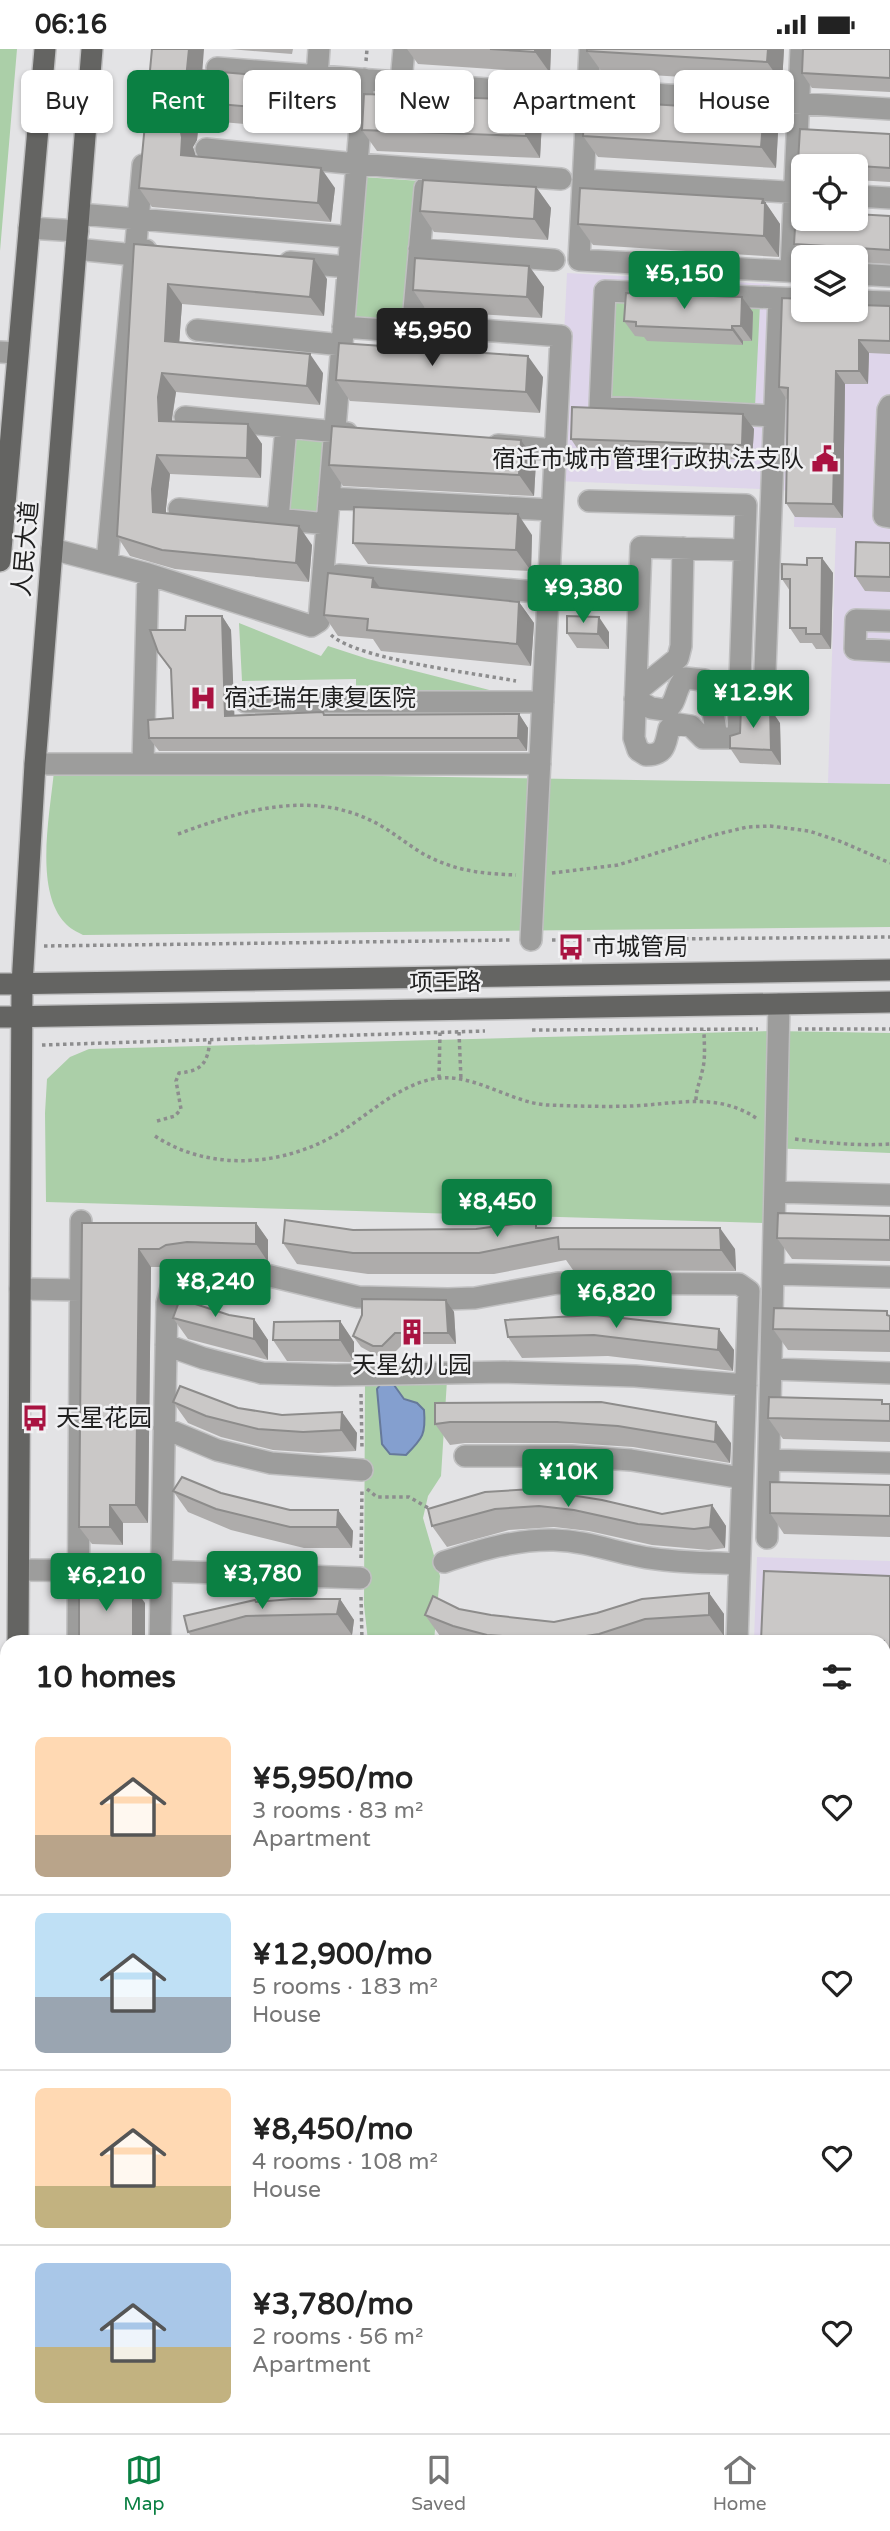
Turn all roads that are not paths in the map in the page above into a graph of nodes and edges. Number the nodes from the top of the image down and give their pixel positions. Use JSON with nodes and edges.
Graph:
{"nodes":[{"id":1,"x":45,"y":49,"type":"edge"},
{"id":2,"x":92,"y":49,"type":"edge"},
{"id":3,"x":319,"y":49,"type":"edge"},
{"id":4,"x":404,"y":49,"type":"edge"},
{"id":5,"x":590,"y":49,"type":"edge"},
{"id":6,"x":801,"y":49,"type":"edge"},
{"id":7,"x":216,"y":68,"type":"dead end"},
{"id":8,"x":243,"y":70,"type":"edge"},
{"id":9,"x":317,"y":70,"type":"edge"},
{"id":10,"x":402,"y":70,"type":"edge"},
{"id":11,"x":589,"y":70,"type":"edge"},
{"id":12,"x":361,"y":79,"type":"edge"},
{"id":13,"x":364,"y":79,"type":"junction"},
{"id":14,"x":375,"y":80,"type":"edge"},
{"id":15,"x":660,"y":95,"type":"edge"},
{"id":16,"x":799,"y":104,"type":"junction"},
{"id":17,"x":890,"y":110,"type":"edge"},
{"id":18,"x":586,"y":133,"type":"edge"},
{"id":19,"x":145,"y":141,"type":"edge"},
{"id":20,"x":206,"y":149,"type":"dead end"},
{"id":21,"x":799,"y":154,"type":"edge"},
{"id":22,"x":357,"y":164,"type":"junction"},
{"id":23,"x":427,"y":169,"type":"junction"},
{"id":24,"x":561,"y":179,"type":"dead end"},
{"id":25,"x":583,"y":180,"type":"junction"},
{"id":26,"x":791,"y":193,"type":"edge"},
{"id":27,"x":868,"y":197,"type":"edge"},
{"id":28,"x":890,"y":198,"type":"edge"},
{"id":29,"x":138,"y":219,"type":"junction"},
{"id":30,"x":29,"y":228,"type":"junction"},
{"id":31,"x":78,"y":231,"type":"junction"},
{"id":32,"x":351,"y":237,"type":"junction"},
{"id":33,"x":419,"y":249,"type":"junction"},
{"id":34,"x":172,"y":252,"type":"edge"},
{"id":35,"x":135,"y":255,"type":"junction"},
{"id":36,"x":267,"y":260,"type":"edge"},
{"id":37,"x":554,"y":260,"type":"dead end"},
{"id":38,"x":348,"y":267,"type":"junction"},
{"id":39,"x":791,"y":271,"type":"edge"},
{"id":40,"x":868,"y":275,"type":"edge"},
{"id":41,"x":890,"y":276,"type":"edge"},
{"id":42,"x":779,"y":298,"type":"junction"},
{"id":43,"x":791,"y":298,"type":"edge"},
{"id":44,"x":868,"y":301,"type":"edge"},
{"id":45,"x":890,"y":302,"type":"edge"},
{"id":46,"x":197,"y":330,"type":"dead end"},
{"id":47,"x":412,"y":332,"type":"junction"},
{"id":48,"x":343,"y":336,"type":"junction"},
{"id":49,"x":9,"y":353,"type":"edge"},
{"id":50,"x":890,"y":406,"type":"edge"},
{"id":51,"x":774,"y":416,"type":"junction"},
{"id":52,"x":185,"y":417,"type":"dead end"},
{"id":53,"x":286,"y":427,"type":"junction"},
{"id":54,"x":335,"y":432,"type":"junction"},
{"id":55,"x":362,"y":434,"type":"edge"},
{"id":56,"x":472,"y":443,"type":"edge"},
{"id":57,"x":555,"y":450,"type":"junction"},
{"id":58,"x":329,"y":498,"type":"junction"},
{"id":59,"x":589,"y":501,"type":"dead end"},
{"id":60,"x":746,"y":505,"type":"junction"},
{"id":61,"x":770,"y":507,"type":"junction"},
{"id":62,"x":179,"y":509,"type":"dead end"},
{"id":63,"x":552,"y":510,"type":"junction"},
{"id":64,"x":890,"y":517,"type":"edge"},
{"id":65,"x":278,"y":519,"type":"junction"},
{"id":66,"x":327,"y":524,"type":"junction"},
{"id":67,"x":683,"y":548,"type":"junction"},
{"id":68,"x":52,"y":549,"type":"junction"},
{"id":69,"x":743,"y":550,"type":"junction"},
{"id":70,"x":0,"y":561,"type":"edge"},
{"id":71,"x":107,"y":563,"type":"junction"},
{"id":72,"x":323,"y":573,"type":"junction"},
{"id":73,"x":148,"y":574,"type":"junction"},
{"id":74,"x":548,"y":593,"type":"junction"},
{"id":75,"x":890,"y":621,"type":"edge"},
{"id":76,"x":890,"y":651,"type":"edge"},
{"id":77,"x":543,"y":694,"type":"junction"},
{"id":78,"x":636,"y":696,"type":"junction"},
{"id":79,"x":764,"y":697,"type":"dead end"},
{"id":80,"x":246,"y":702,"type":"dead end"},
{"id":81,"x":717,"y":738,"type":"junction"},
{"id":82,"x":143,"y":763,"type":"junction"},
{"id":83,"x":35,"y":764,"type":"junction"},
{"id":84,"x":540,"y":764,"type":"junction"},
{"id":85,"x":531,"y":940,"type":"road end"},
{"id":86,"x":890,"y":970,"type":"edge"},
{"id":87,"x":0,"y":984,"type":"edge"},
{"id":88,"x":22,"y":985,"type":"junction"},
{"id":89,"x":890,"y":1002,"type":"edge"},
{"id":90,"x":779,"y":1004,"type":"junction"},
{"id":91,"x":11,"y":1017,"type":"edge"},
{"id":92,"x":775,"y":1192,"type":"junction"},
{"id":93,"x":890,"y":1195,"type":"edge"},
{"id":94,"x":81,"y":1221,"type":"edge"},
{"id":95,"x":773,"y":1274,"type":"junction"},
{"id":96,"x":890,"y":1277,"type":"edge"},
{"id":97,"x":20,"y":1289,"type":"junction"},
{"id":98,"x":81,"y":1290,"type":"junction"},
{"id":99,"x":166,"y":1345,"type":"junction"},
{"id":100,"x":771,"y":1369,"type":"junction"},
{"id":101,"x":890,"y":1373,"type":"edge"},
{"id":102,"x":746,"y":1385,"type":"junction"},
{"id":103,"x":164,"y":1428,"type":"junction"},
{"id":104,"x":466,"y":1456,"type":"dead end"},
{"id":105,"x":769,"y":1460,"type":"junction"},
{"id":106,"x":890,"y":1463,"type":"edge"},
{"id":107,"x":362,"y":1470,"type":"road end"},
{"id":108,"x":742,"y":1478,"type":"junction"},
{"id":109,"x":767,"y":1538,"type":"edge"},
{"id":110,"x":444,"y":1562,"type":"dead end"},
{"id":111,"x":740,"y":1564,"type":"junction"},
{"id":112,"x":19,"y":1570,"type":"junction"},
{"id":113,"x":78,"y":1570,"type":"junction"},
{"id":114,"x":160,"y":1571,"type":"junction"},
{"id":115,"x":360,"y":1578,"type":"road end"},
{"id":116,"x":18,"y":1635,"type":"edge"},
{"id":117,"x":78,"y":1635,"type":"edge"},
{"id":118,"x":160,"y":1635,"type":"edge"},
{"id":119,"x":737,"y":1635,"type":"edge"}],
"edges":[{"from":1,"to":30,"type":"main road","name":"人民大道"},
{"from":2,"to":31,"type":"main road","name":"人民大道"},
{"from":3,"to":9,"type":"street"},
{"from":4,"to":10,"type":"street"},
{"from":5,"to":11,"type":"street"},
{"from":6,"to":16,"type":"street"},
{"from":7,"to":8,"type":"street"},
{"from":12,"to":13,"type":"street"},
{"from":13,"to":14,"type":"street"},
{"from":13,"to":22,"type":"street"},
{"from":15,"to":16,"type":"street"},
{"from":16,"to":17,"type":"street"},
{"from":16,"to":21,"type":"street"},
{"from":18,"to":25,"type":"street"},
{"from":19,"to":29,"type":"street"},
{"from":20,"to":22,"type":"street"},
{"from":22,"to":23,"type":"street"},
{"from":22,"to":32,"type":"street"},
{"from":23,"to":24,"type":"street"},
{"from":23,"to":33,"type":"street"},
{"from":25,"to":26,"type":"street"},
{"from":25,"to":39,"type":"street"},
{"from":27,"to":28,"type":"street"},
{"from":29,"to":31,"type":"street"},
{"from":29,"to":32,"type":"street"},
{"from":29,"to":35,"type":"street"},
{"from":30,"to":31,"type":"street"},
{"from":30,"to":49,"type":"main road","name":"人民大道"},
{"from":31,"to":35,"type":"street"},
{"from":31,"to":68,"type":"main road","name":"人民大道"},
{"from":32,"to":38,"type":"street"},
{"from":33,"to":37,"type":"street"},
{"from":33,"to":47,"type":"street"},
{"from":34,"to":35,"type":"street"},
{"from":35,"to":71,"type":"street"},
{"from":36,"to":38,"type":"street"},
{"from":38,"to":48,"type":"street"},
{"from":40,"to":41,"type":"street"},
{"from":42,"to":43,"type":"street"},
{"from":42,"to":51,"type":"street"},
{"from":42,"to":51,"type":"street"},
{"from":44,"to":45,"type":"street"},
{"from":46,"to":48,"type":"street"},
{"from":47,"to":48,"type":"street"},
{"from":47,"to":57,"type":"street"},
{"from":48,"to":54,"type":"street"},
{"from":49,"to":70,"type":"main road","name":"人民大道"},
{"from":50,"to":64,"type":"street"},
{"from":51,"to":61,"type":"street"},
{"from":52,"to":53,"type":"street"},
{"from":53,"to":54,"type":"street"},
{"from":53,"to":65,"type":"street"},
{"from":54,"to":55,"type":"street"},
{"from":54,"to":58,"type":"street"},
{"from":56,"to":57,"type":"street"},
{"from":57,"to":63,"type":"street"},
{"from":58,"to":63,"type":"street"},
{"from":58,"to":66,"type":"street"},
{"from":59,"to":60,"type":"street"},
{"from":60,"to":61,"type":"street"},
{"from":60,"to":69,"type":"street"},
{"from":61,"to":79,"type":"street"},
{"from":62,"to":65,"type":"street"},
{"from":63,"to":74,"type":"street"},
{"from":65,"to":66,"type":"street"},
{"from":66,"to":72,"type":"street"},
{"from":67,"to":69,"type":"street"},
{"from":67,"to":78,"type":"street"},
{"from":67,"to":78,"type":"street"},
{"from":68,"to":71,"type":"street"},
{"from":68,"to":83,"type":"main road","name":"人民大道"},
{"from":69,"to":81,"type":"street"},
{"from":71,"to":73,"type":"street"},
{"from":72,"to":73,"type":"street"},
{"from":72,"to":74,"type":"street"},
{"from":73,"to":82,"type":"street"},
{"from":74,"to":77,"type":"street"},
{"from":75,"to":76,"type":"street"},
{"from":77,"to":80,"type":"street"},
{"from":77,"to":84,"type":"street"},
{"from":78,"to":81,"type":"street"},
{"from":78,"to":81,"type":"street"},
{"from":82,"to":83,"type":"street"},
{"from":82,"to":84,"type":"street"},
{"from":83,"to":88,"type":"main road","name":"人民大道"},
{"from":84,"to":85,"type":"street"},
{"from":86,"to":88,"type":"main road","name":"项王路"},
{"from":87,"to":88,"type":"main road","name":"项王路"},
{"from":88,"to":91,"type":"main road","name":"人民大道"},
{"from":89,"to":90,"type":"main road","name":"项王路"},
{"from":90,"to":91,"type":"main road","name":"项王路"},
{"from":90,"to":92,"type":"street"},
{"from":91,"to":97,"type":"main road","name":"人民大道"},
{"from":92,"to":93,"type":"street"},
{"from":92,"to":95,"type":"street"},
{"from":94,"to":98,"type":"street"},
{"from":95,"to":96,"type":"street"},
{"from":95,"to":100,"type":"street"},
{"from":97,"to":98,"type":"street"},
{"from":97,"to":112,"type":"main road","name":"人民大道"},
{"from":98,"to":113,"type":"street"},
{"from":99,"to":102,"type":"street"},
{"from":99,"to":102,"type":"street"},
{"from":99,"to":103,"type":"street"},
{"from":100,"to":101,"type":"street"},
{"from":100,"to":105,"type":"street"},
{"from":102,"to":108,"type":"street"},
{"from":103,"to":107,"type":"street"},
{"from":103,"to":114,"type":"street"},
{"from":104,"to":108,"type":"street"},
{"from":105,"to":106,"type":"street"},
{"from":105,"to":109,"type":"street"},
{"from":108,"to":111,"type":"street"},
{"from":110,"to":111,"type":"street"},
{"from":111,"to":119,"type":"street"},
{"from":112,"to":113,"type":"street"},
{"from":112,"to":116,"type":"main road","name":"人民大道"},
{"from":113,"to":114,"type":"street"},
{"from":113,"to":117,"type":"street"},
{"from":114,"to":115,"type":"street"},
{"from":114,"to":118,"type":"street"}]}
